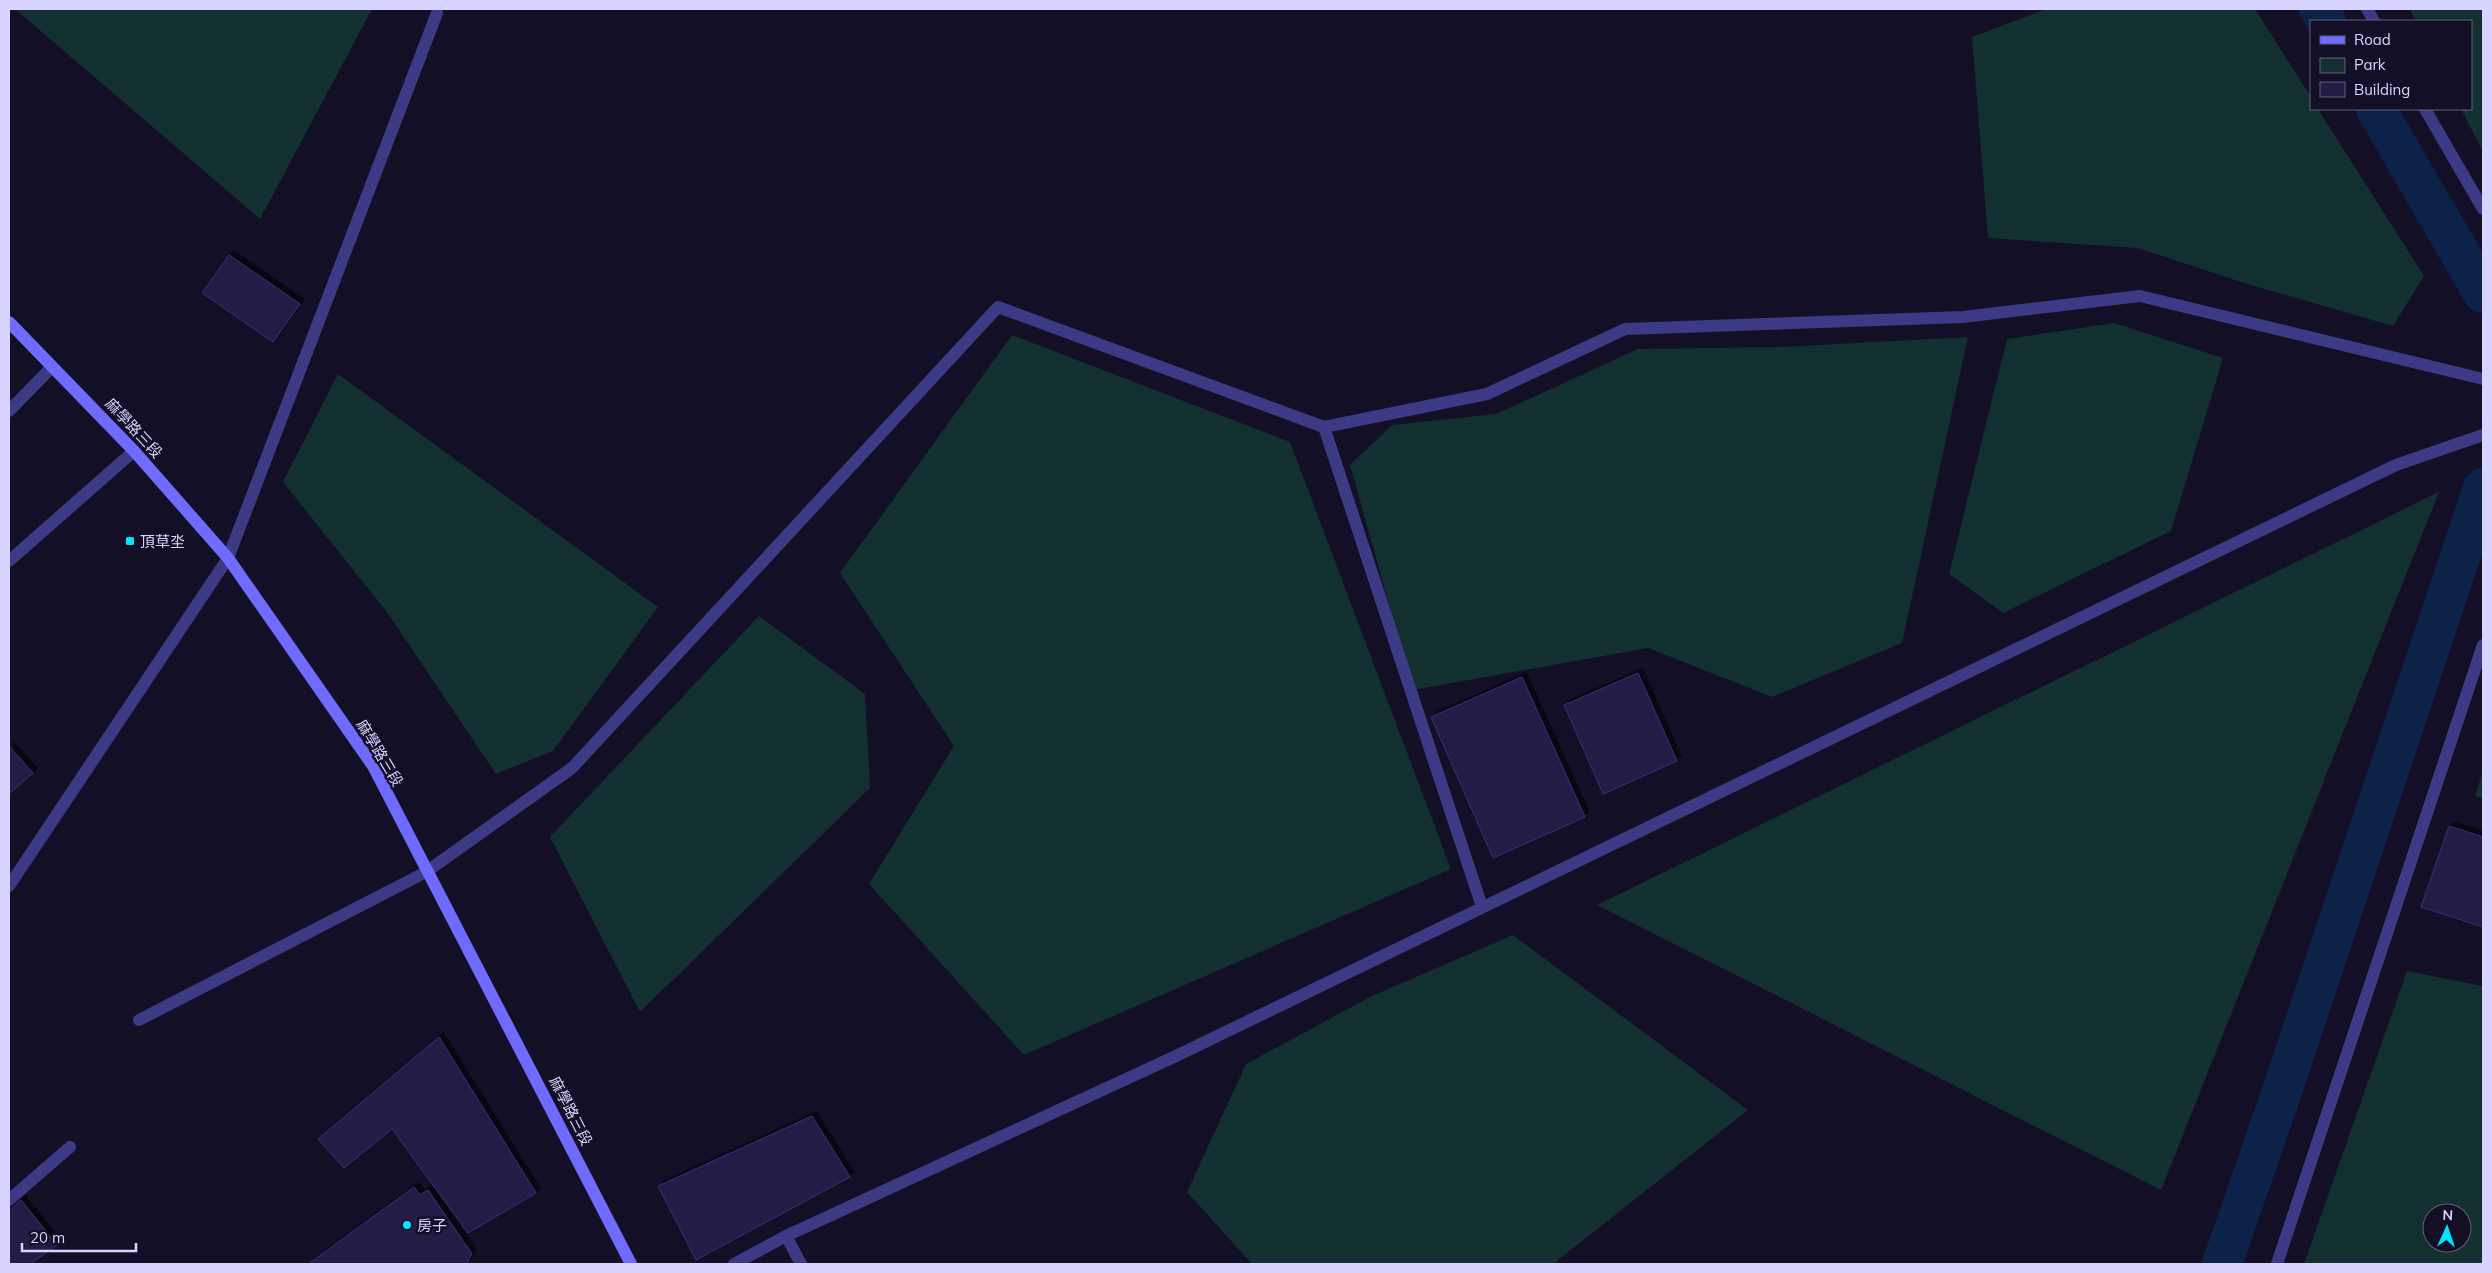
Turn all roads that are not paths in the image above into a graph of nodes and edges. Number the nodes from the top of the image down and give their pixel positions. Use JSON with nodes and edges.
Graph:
{"nodes":[{"id":1,"x":2367,"y":9,"type":"edge"},
{"id":2,"x":437,"y":12,"type":"dead end"},
{"id":3,"x":2373,"y":20,"type":"edge"},
{"id":4,"x":2426,"y":110,"type":"edge"},
{"id":5,"x":2483,"y":209,"type":"edge"},
{"id":6,"x":9,"y":322,"type":"edge"},
{"id":7,"x":52,"y":367,"type":"junction"},
{"id":8,"x":2483,"y":379,"type":"edge"},
{"id":9,"x":9,"y":412,"type":"edge"},
{"id":10,"x":1324,"y":427,"type":"junction"},
{"id":11,"x":2483,"y":436,"type":"edge"},
{"id":12,"x":134,"y":451,"type":"junction"},
{"id":13,"x":228,"y":558,"type":"junction"},
{"id":14,"x":9,"y":561,"type":"edge"},
{"id":15,"x":2483,"y":645,"type":"edge"},
{"id":16,"x":426,"y":872,"type":"junction"},
{"id":17,"x":11,"y":877,"type":"edge"},
{"id":18,"x":1482,"y":907,"type":"junction"},
{"id":19,"x":139,"y":1020,"type":"dead end"},
{"id":20,"x":70,"y":1146,"type":"dead end"},
{"id":21,"x":9,"y":1200,"type":"edge"},
{"id":22,"x":786,"y":1236,"type":"junction"},
{"id":23,"x":631,"y":1264,"type":"edge"},
{"id":24,"x":734,"y":1264,"type":"edge"},
{"id":25,"x":801,"y":1264,"type":"edge"},
{"id":26,"x":2277,"y":1264,"type":"edge"}],
"edges":[{"from":1,"to":3,"type":"lane"},
{"from":2,"to":13,"type":"lane"},
{"from":4,"to":5,"type":"lane"},
{"from":6,"to":7,"type":"main road","name":"麻學路三段"},
{"from":7,"to":9,"type":"lane"},
{"from":7,"to":12,"type":"main road","name":"麻學路三段"},
{"from":8,"to":10,"type":"lane"},
{"from":10,"to":16,"type":"lane"},
{"from":10,"to":18,"type":"lane"},
{"from":11,"to":18,"type":"lane"},
{"from":12,"to":13,"type":"main road","name":"麻學路三段"},
{"from":12,"to":14,"type":"lane"},
{"from":13,"to":16,"type":"main road","name":"麻學路三段"},
{"from":13,"to":17,"type":"lane"},
{"from":15,"to":26,"type":"lane"},
{"from":16,"to":19,"type":"lane"},
{"from":16,"to":23,"type":"main road","name":"麻學路三段"},
{"from":18,"to":22,"type":"lane"},
{"from":20,"to":21,"type":"lane"},
{"from":22,"to":24,"type":"lane"},
{"from":22,"to":25,"type":"lane"}]}
